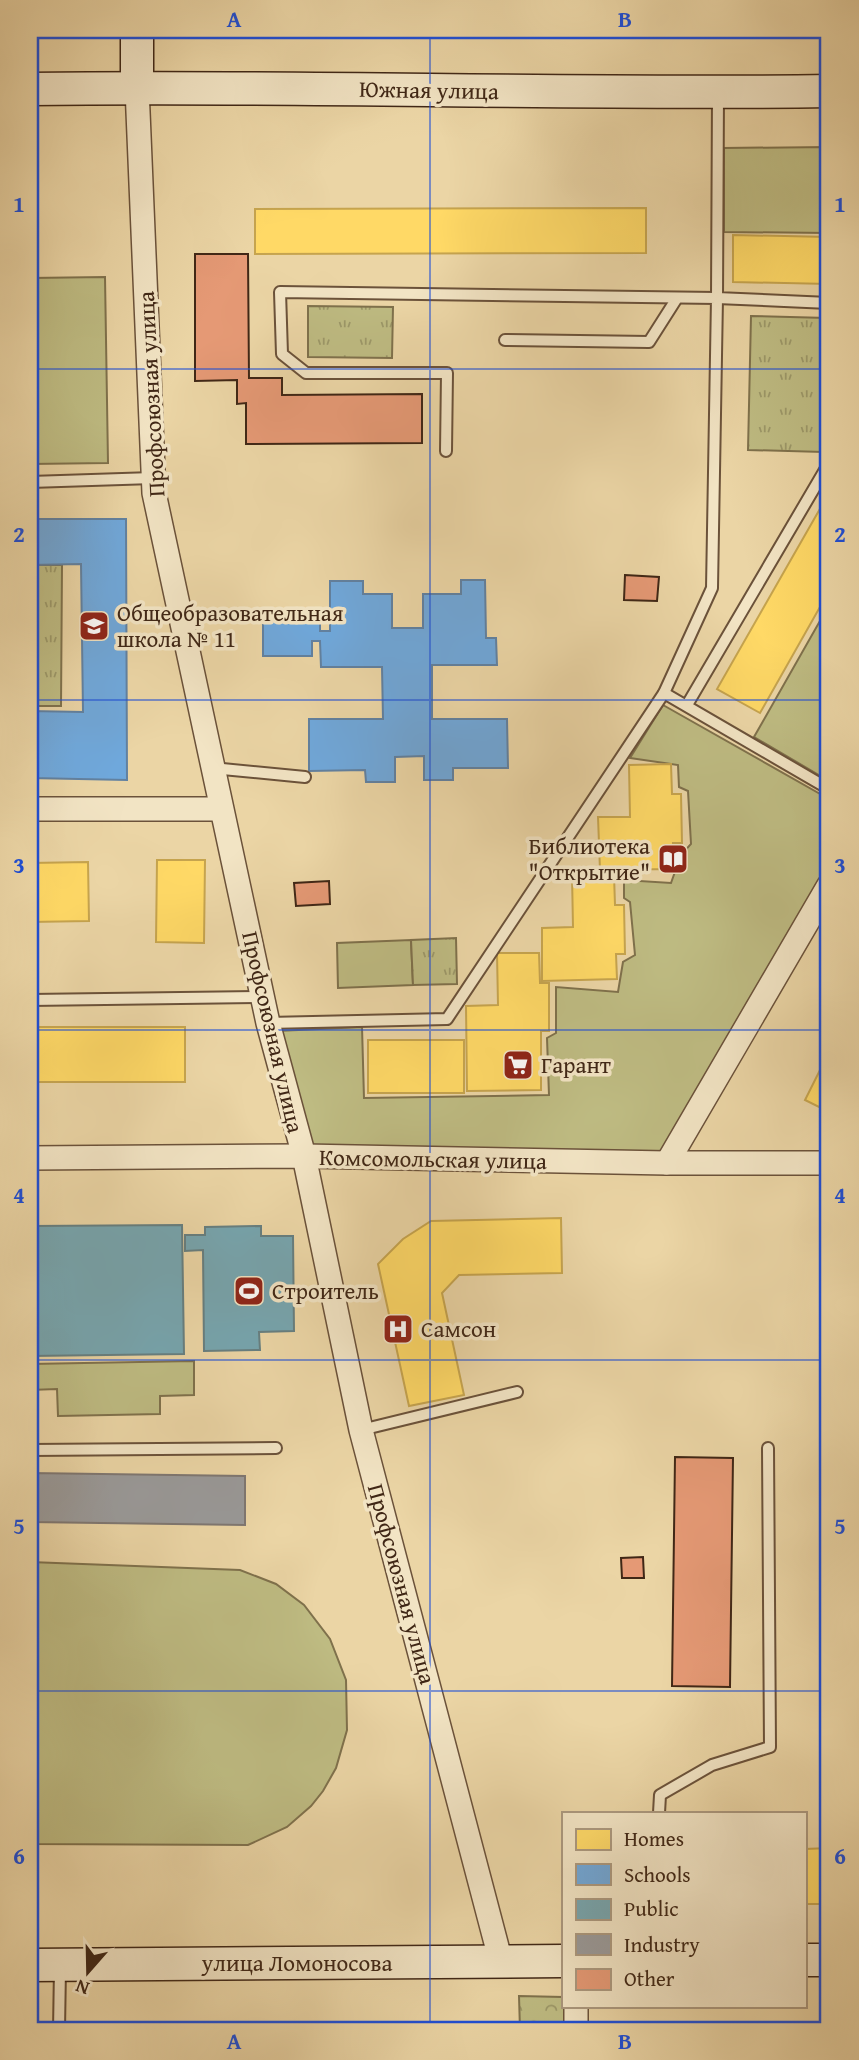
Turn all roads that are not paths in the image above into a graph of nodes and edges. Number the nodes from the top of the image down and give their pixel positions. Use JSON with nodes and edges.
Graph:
{"nodes":[{"id":1,"x":137,"y":30,"type":"edge"},
{"id":2,"x":137,"y":88,"type":"junction"},
{"id":3,"x":30,"y":89,"type":"edge"},
{"id":4,"x":829,"y":91,"type":"edge"},
{"id":5,"x":718,"y":93,"type":"junction"},
{"id":6,"x":677,"y":298,"type":"junction"},
{"id":7,"x":717,"y":298,"type":"junction"},
{"id":8,"x":829,"y":303,"type":"edge"},
{"id":9,"x":505,"y":340,"type":"dead end"},
{"id":10,"x":446,"y":451,"type":"dead end"},
{"id":11,"x":829,"y":463,"type":"edge"},
{"id":12,"x":153,"y":478,"type":"junction"},
{"id":13,"x":30,"y":482,"type":"edge"},
{"id":14,"x":664,"y":693,"type":"junction"},
{"id":15,"x":687,"y":705,"type":"junction"},
{"id":16,"x":212,"y":768,"type":"junction"},
{"id":17,"x":305,"y":777,"type":"dead end"},
{"id":18,"x":829,"y":789,"type":"edge"},
{"id":19,"x":30,"y":809,"type":"edge"},
{"id":20,"x":211,"y":809,"type":"dead end"},
{"id":21,"x":829,"y":885,"type":"edge"},
{"id":22,"x":262,"y":998,"type":"junction"},
{"id":23,"x":30,"y":1000,"type":"edge"},
{"id":24,"x":268,"y":1023,"type":"junction"},
{"id":25,"x":304,"y":1156,"type":"junction"},
{"id":26,"x":30,"y":1158,"type":"edge"},
{"id":27,"x":667,"y":1163,"type":"junction"},
{"id":28,"x":829,"y":1163,"type":"edge"},
{"id":29,"x":517,"y":1392,"type":"dead end"},
{"id":30,"x":362,"y":1430,"type":"junction"},
{"id":31,"x":276,"y":1448,"type":"dead end"},
{"id":32,"x":768,"y":1448,"type":"dead end"},
{"id":33,"x":30,"y":1450,"type":"edge"},
{"id":34,"x":659,"y":1812,"type":"edge"},
{"id":35,"x":806,"y":1960,"type":"edge"},
{"id":36,"x":829,"y":1960,"type":"edge"},
{"id":37,"x":562,"y":1961,"type":"edge"},
{"id":38,"x":501,"y":1962,"type":"junction"},
{"id":39,"x":45,"y":1965,"type":"edge"},
{"id":40,"x":576,"y":2008,"type":"edge"},
{"id":41,"x":60,"y":2030,"type":"edge"},
{"id":42,"x":576,"y":2030,"type":"edge"}],
"edges":[{"from":1,"to":2,"type":"main road"},
{"from":2,"to":3,"type":"main road","name":"Южная улица"},
{"from":2,"to":5,"type":"main road","name":"Южная улица"},
{"from":2,"to":12,"type":"street","name":"Профсоюзная улица"},
{"from":4,"to":5,"type":"main road","name":"Южная улица"},
{"from":5,"to":7,"type":"lane"},
{"from":6,"to":7,"type":"lane"},
{"from":6,"to":9,"type":"lane"},
{"from":6,"to":10,"type":"lane"},
{"from":7,"to":8,"type":"lane"},
{"from":7,"to":14,"type":"lane"},
{"from":11,"to":15,"type":"lane"},
{"from":12,"to":13,"type":"lane"},
{"from":12,"to":16,"type":"street","name":"Профсоюзная улица"},
{"from":14,"to":15,"type":"lane"},
{"from":14,"to":24,"type":"lane"},
{"from":15,"to":18,"type":"lane"},
{"from":16,"to":17,"type":"lane"},
{"from":16,"to":22,"type":"street","name":"Профсоюзная улица"},
{"from":19,"to":20,"type":"street"},
{"from":21,"to":27,"type":"street"},
{"from":22,"to":23,"type":"lane"},
{"from":22,"to":24,"type":"street","name":"Профсоюзная улица"},
{"from":24,"to":25,"type":"street","name":"Профсоюзная улица"},
{"from":25,"to":26,"type":"street","name":"Комсомольская улица"},
{"from":25,"to":27,"type":"street","name":"Комсомольская улица"},
{"from":25,"to":30,"type":"street","name":"Профсоюзная улица"},
{"from":27,"to":28,"type":"street","name":"Комсомольская улица"},
{"from":29,"to":30,"type":"lane"},
{"from":30,"to":38,"type":"street","name":"Профсоюзная улица"},
{"from":31,"to":33,"type":"lane"},
{"from":32,"to":34,"type":"lane"},
{"from":35,"to":36,"type":"main road"},
{"from":37,"to":38,"type":"main road","name":"улица Ломоносова"},
{"from":38,"to":39,"type":"main road","name":"улица Ломоносова"},
{"from":39,"to":41,"type":"lane"},
{"from":40,"to":42,"type":"street"}]}
